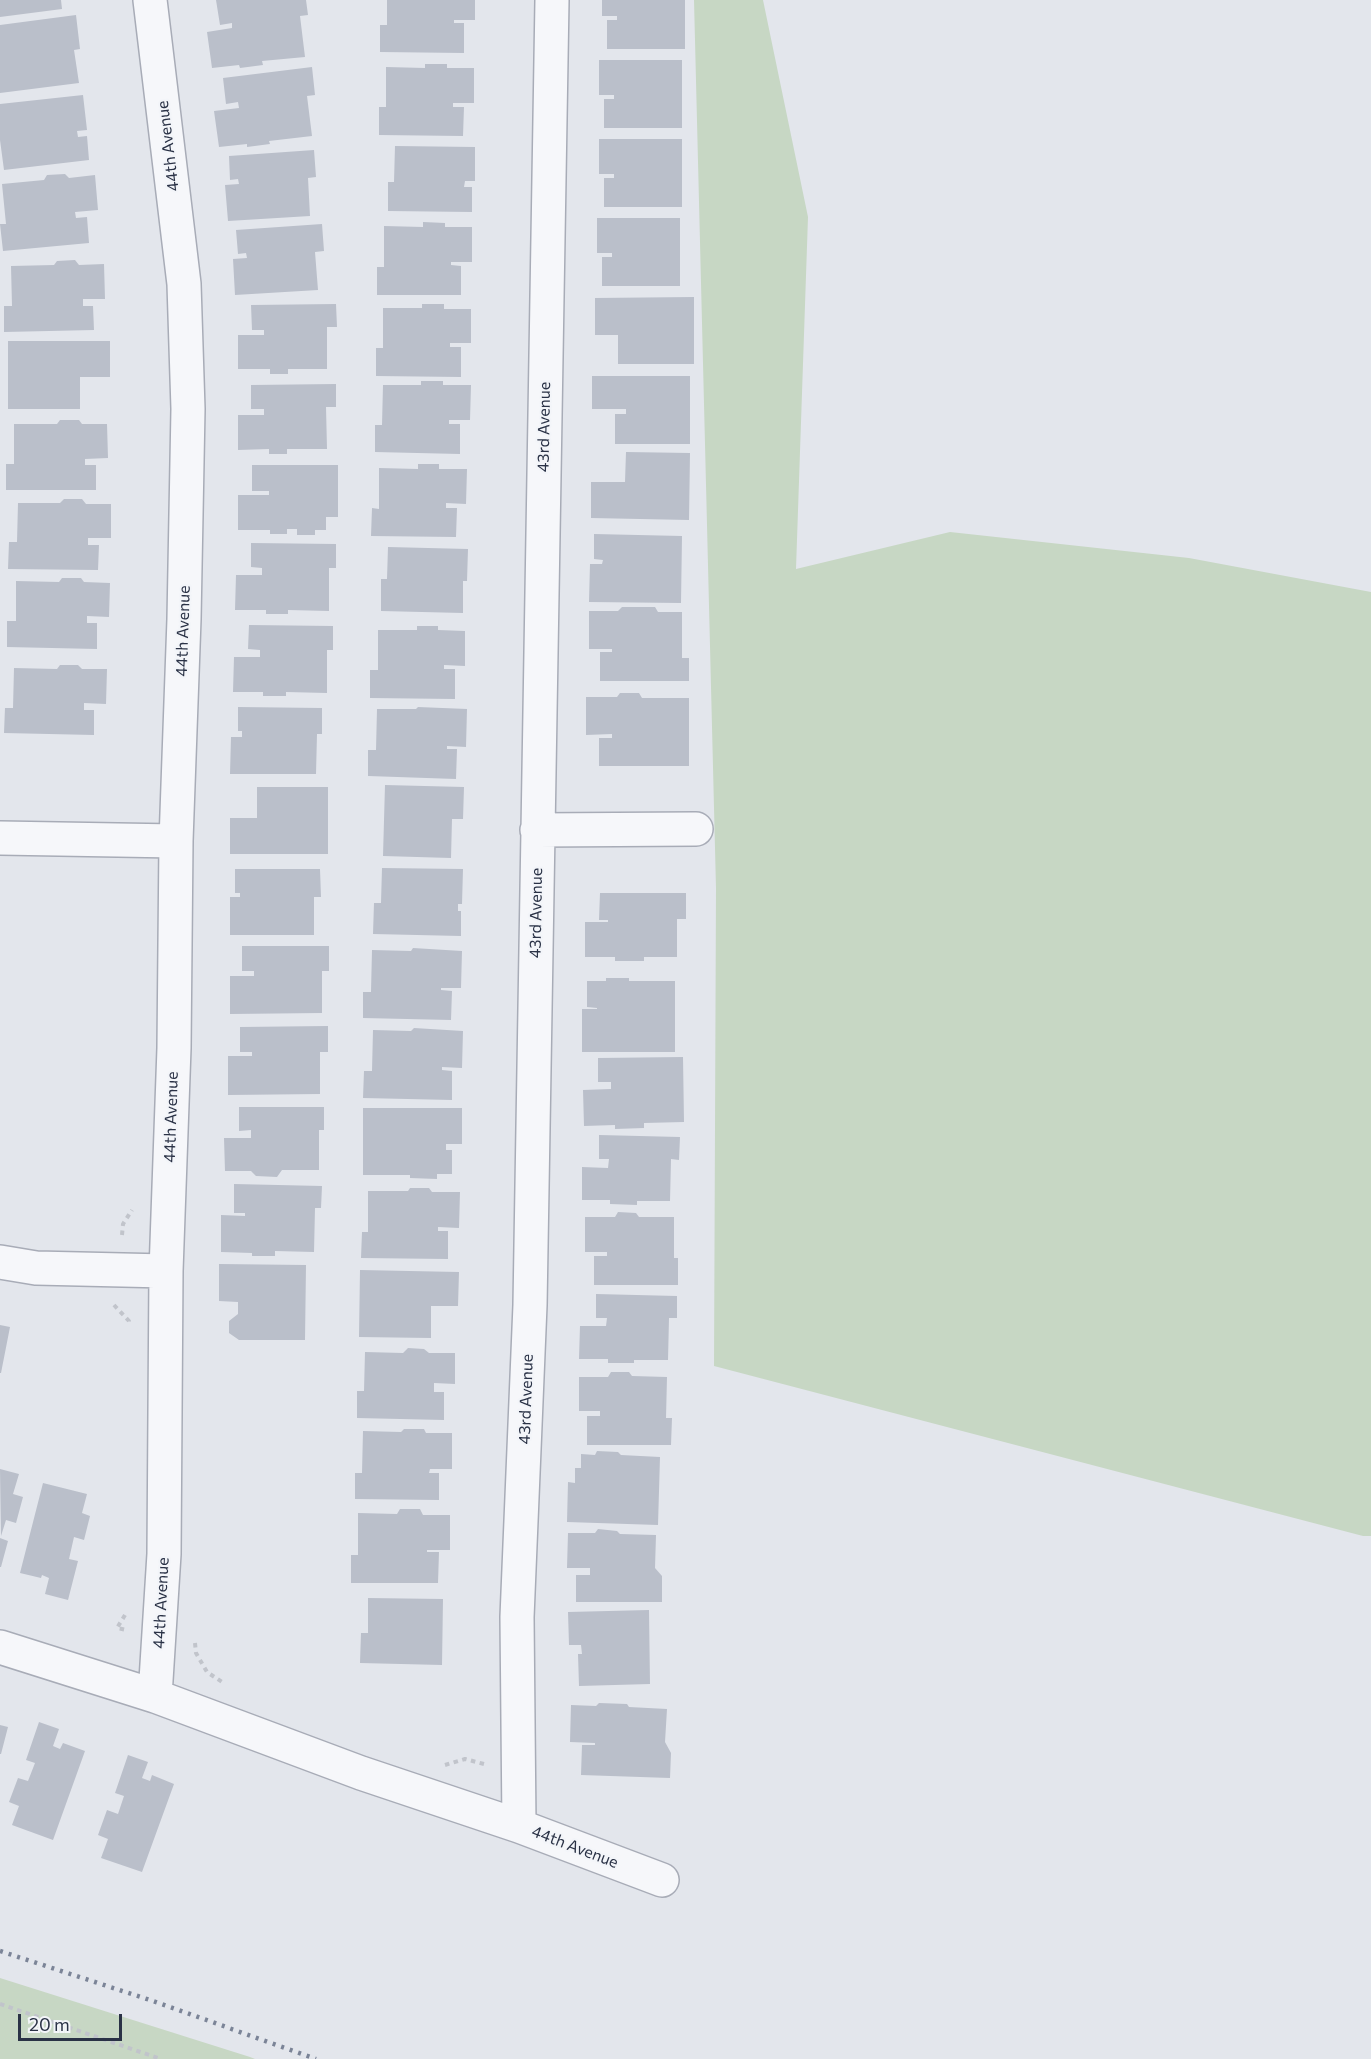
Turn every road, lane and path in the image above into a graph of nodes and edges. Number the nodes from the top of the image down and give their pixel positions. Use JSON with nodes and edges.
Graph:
{"nodes":[{"id":1,"x":150,"y":0,"type":"edge"},
{"id":2,"x":552,"y":0,"type":"edge"},
{"id":3,"x":696,"y":829,"type":"dead end"},
{"id":4,"x":537,"y":830,"type":"junction"},
{"id":5,"x":0,"y":838,"type":"edge"},
{"id":6,"x":176,"y":841,"type":"junction"},
{"id":7,"x":135,"y":1206,"type":"dead end"},
{"id":8,"x":0,"y":1262,"type":"edge"},
{"id":9,"x":120,"y":1270,"type":"junction"},
{"id":10,"x":166,"y":1271,"type":"junction"},
{"id":11,"x":113,"y":1304,"type":"dead end"},
{"id":12,"x":119,"y":1311,"type":"junction"},
{"id":13,"x":130,"y":1329,"type":"dead end"},
{"id":14,"x":127,"y":1611,"type":"dead end"},
{"id":15,"x":159,"y":1638,"type":"junction"},
{"id":16,"x":0,"y":1647,"type":"edge"},
{"id":17,"x":224,"y":1684,"type":"dead end"},
{"id":18,"x":155,"y":1696,"type":"junction"},
{"id":19,"x":438,"y":1764,"type":"dead end"},
{"id":20,"x":518,"y":1772,"type":"junction"},
{"id":21,"x":519,"y":1826,"type":"junction"},
{"id":22,"x":663,"y":1880,"type":"dead end"},
{"id":23,"x":0,"y":2004,"type":"edge"},
{"id":24,"x":161,"y":2059,"type":"edge"}],
"edges":[{"from":1,"to":6,"type":"street","name":"44th Avenue"},
{"from":2,"to":4,"type":"street","name":"43rd Avenue"},
{"from":3,"to":4,"type":"street"},
{"from":4,"to":20,"type":"street","name":"43rd Avenue"},
{"from":5,"to":6,"type":"street"},
{"from":6,"to":10,"type":"street","name":"44th Avenue"},
{"from":7,"to":9,"type":"path"},
{"from":8,"to":9,"type":"street"},
{"from":9,"to":10,"type":"street"},
{"from":9,"to":12,"type":"path"},
{"from":10,"to":15,"type":"street","name":"44th Avenue"},
{"from":11,"to":12,"type":"path"},
{"from":12,"to":13,"type":"path"},
{"from":14,"to":15,"type":"path"},
{"from":15,"to":17,"type":"path"},
{"from":15,"to":18,"type":"street","name":"44th Avenue"},
{"from":16,"to":18,"type":"street"},
{"from":18,"to":21,"type":"street","name":"44th Avenue"},
{"from":19,"to":20,"type":"path"},
{"from":20,"to":21,"type":"street","name":"43rd Avenue"},
{"from":21,"to":22,"type":"street","name":"44th Avenue"},
{"from":23,"to":24,"type":"path"}]}
